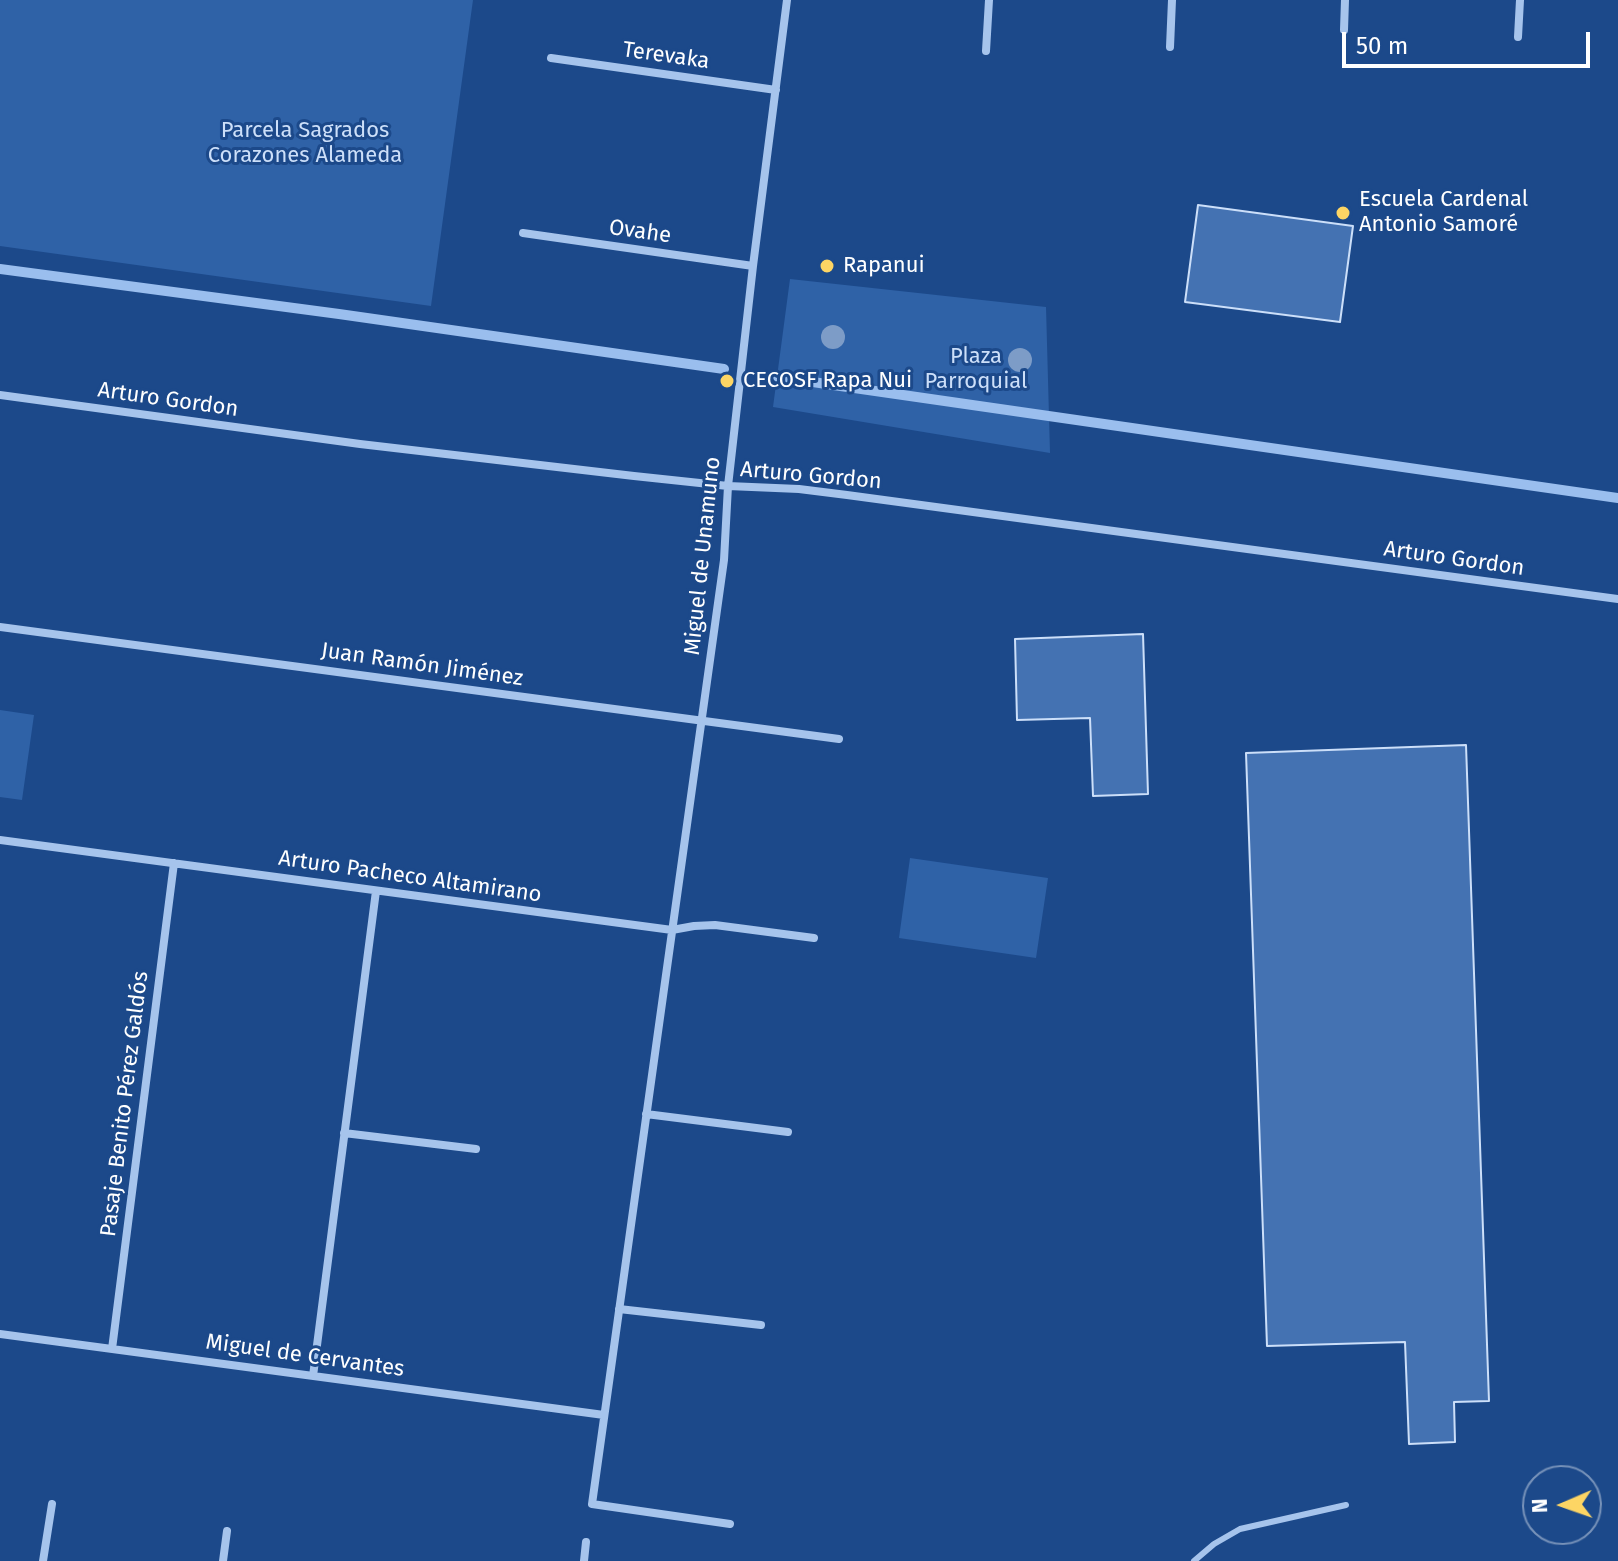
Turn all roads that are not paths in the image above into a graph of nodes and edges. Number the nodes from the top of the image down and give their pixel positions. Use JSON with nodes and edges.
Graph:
{"nodes":[{"id":1,"x":787,"y":0,"type":"edge"},
{"id":2,"x":989,"y":0,"type":"edge"},
{"id":3,"x":1172,"y":0,"type":"edge"},
{"id":4,"x":1345,"y":0,"type":"edge"},
{"id":5,"x":1520,"y":0,"type":"edge"},
{"id":6,"x":1344,"y":30,"type":"dead end"},
{"id":7,"x":1518,"y":37,"type":"dead end"},
{"id":8,"x":1170,"y":47,"type":"dead end"},
{"id":9,"x":986,"y":51,"type":"dead end"},
{"id":10,"x":551,"y":58,"type":"dead end"},
{"id":11,"x":776,"y":90,"type":"junction"},
{"id":12,"x":523,"y":233,"type":"dead end"},
{"id":13,"x":753,"y":266,"type":"junction"},
{"id":14,"x":0,"y":395,"type":"edge"},
{"id":15,"x":728,"y":486,"type":"junction"},
{"id":16,"x":1618,"y":599,"type":"edge"},
{"id":17,"x":0,"y":627,"type":"edge"},
{"id":18,"x":701,"y":720,"type":"junction"},
{"id":19,"x":839,"y":739,"type":"dead end"},
{"id":20,"x":0,"y":840,"type":"edge"},
{"id":21,"x":174,"y":863,"type":"junction"},
{"id":22,"x":376,"y":891,"type":"junction"},
{"id":23,"x":672,"y":930,"type":"junction"},
{"id":24,"x":814,"y":938,"type":"dead end"},
{"id":25,"x":646,"y":1114,"type":"junction"},
{"id":26,"x":788,"y":1132,"type":"dead end"},
{"id":27,"x":344,"y":1133,"type":"junction"},
{"id":28,"x":476,"y":1149,"type":"dead end"},
{"id":29,"x":619,"y":1309,"type":"junction"},
{"id":30,"x":761,"y":1325,"type":"dead end"},
{"id":31,"x":0,"y":1334,"type":"edge"},
{"id":32,"x":112,"y":1349,"type":"junction"},
{"id":33,"x":313,"y":1376,"type":"junction"},
{"id":34,"x":604,"y":1415,"type":"junction"},
{"id":35,"x":52,"y":1504,"type":"dead end"},
{"id":36,"x":1346,"y":1505,"type":"dead end"},
{"id":37,"x":730,"y":1524,"type":"dead end"},
{"id":38,"x":227,"y":1531,"type":"dead end"},
{"id":39,"x":586,"y":1542,"type":"dead end"},
{"id":40,"x":43,"y":1561,"type":"edge"},
{"id":41,"x":223,"y":1561,"type":"edge"},
{"id":42,"x":584,"y":1561,"type":"edge"},
{"id":43,"x":1194,"y":1561,"type":"edge"}],
"edges":[{"from":1,"to":11,"type":"street","name":"Miguel de Unamuno"},
{"from":2,"to":9,"type":"street"},
{"from":3,"to":8,"type":"street"},
{"from":4,"to":6,"type":"street"},
{"from":5,"to":7,"type":"street"},
{"from":10,"to":11,"type":"street","name":"Terevaka"},
{"from":11,"to":13,"type":"street","name":"Miguel de Unamuno"},
{"from":12,"to":13,"type":"street","name":"Ovahe"},
{"from":13,"to":15,"type":"street","name":"Miguel de Unamuno"},
{"from":14,"to":15,"type":"street","name":"Arturo Gordon"},
{"from":15,"to":16,"type":"street","name":"Arturo Gordon"},
{"from":15,"to":18,"type":"street","name":"Miguel de Unamuno"},
{"from":17,"to":18,"type":"street","name":"Juan Ramón Jiménez"},
{"from":18,"to":19,"type":"street","name":"Juan Ramón Jiménez"},
{"from":18,"to":23,"type":"street","name":"Miguel de Unamuno"},
{"from":20,"to":21,"type":"street","name":"Arturo Pacheco Altamirano"},
{"from":21,"to":22,"type":"street","name":"Arturo Pacheco Altamirano"},
{"from":21,"to":32,"type":"street","name":"Pasaje Benito Pérez Galdós"},
{"from":22,"to":23,"type":"street","name":"Arturo Pacheco Altamirano"},
{"from":22,"to":27,"type":"street"},
{"from":23,"to":24,"type":"street","name":"Arturo Pacheco Altamirano"},
{"from":23,"to":25,"type":"street","name":"Miguel de Unamuno"},
{"from":25,"to":26,"type":"street"},
{"from":25,"to":29,"type":"street","name":"Miguel de Unamuno"},
{"from":27,"to":28,"type":"street"},
{"from":27,"to":33,"type":"street"},
{"from":29,"to":30,"type":"street"},
{"from":29,"to":34,"type":"street","name":"Miguel de Unamuno"},
{"from":31,"to":32,"type":"street","name":"Miguel de Cervantes"},
{"from":32,"to":33,"type":"street","name":"Miguel de Cervantes"},
{"from":33,"to":34,"type":"street","name":"Miguel de Cervantes"},
{"from":34,"to":37,"type":"street","name":"Miguel de Unamuno"},
{"from":35,"to":40,"type":"street"},
{"from":36,"to":43,"type":"lane"},
{"from":38,"to":41,"type":"street"},
{"from":39,"to":42,"type":"street"}]}
